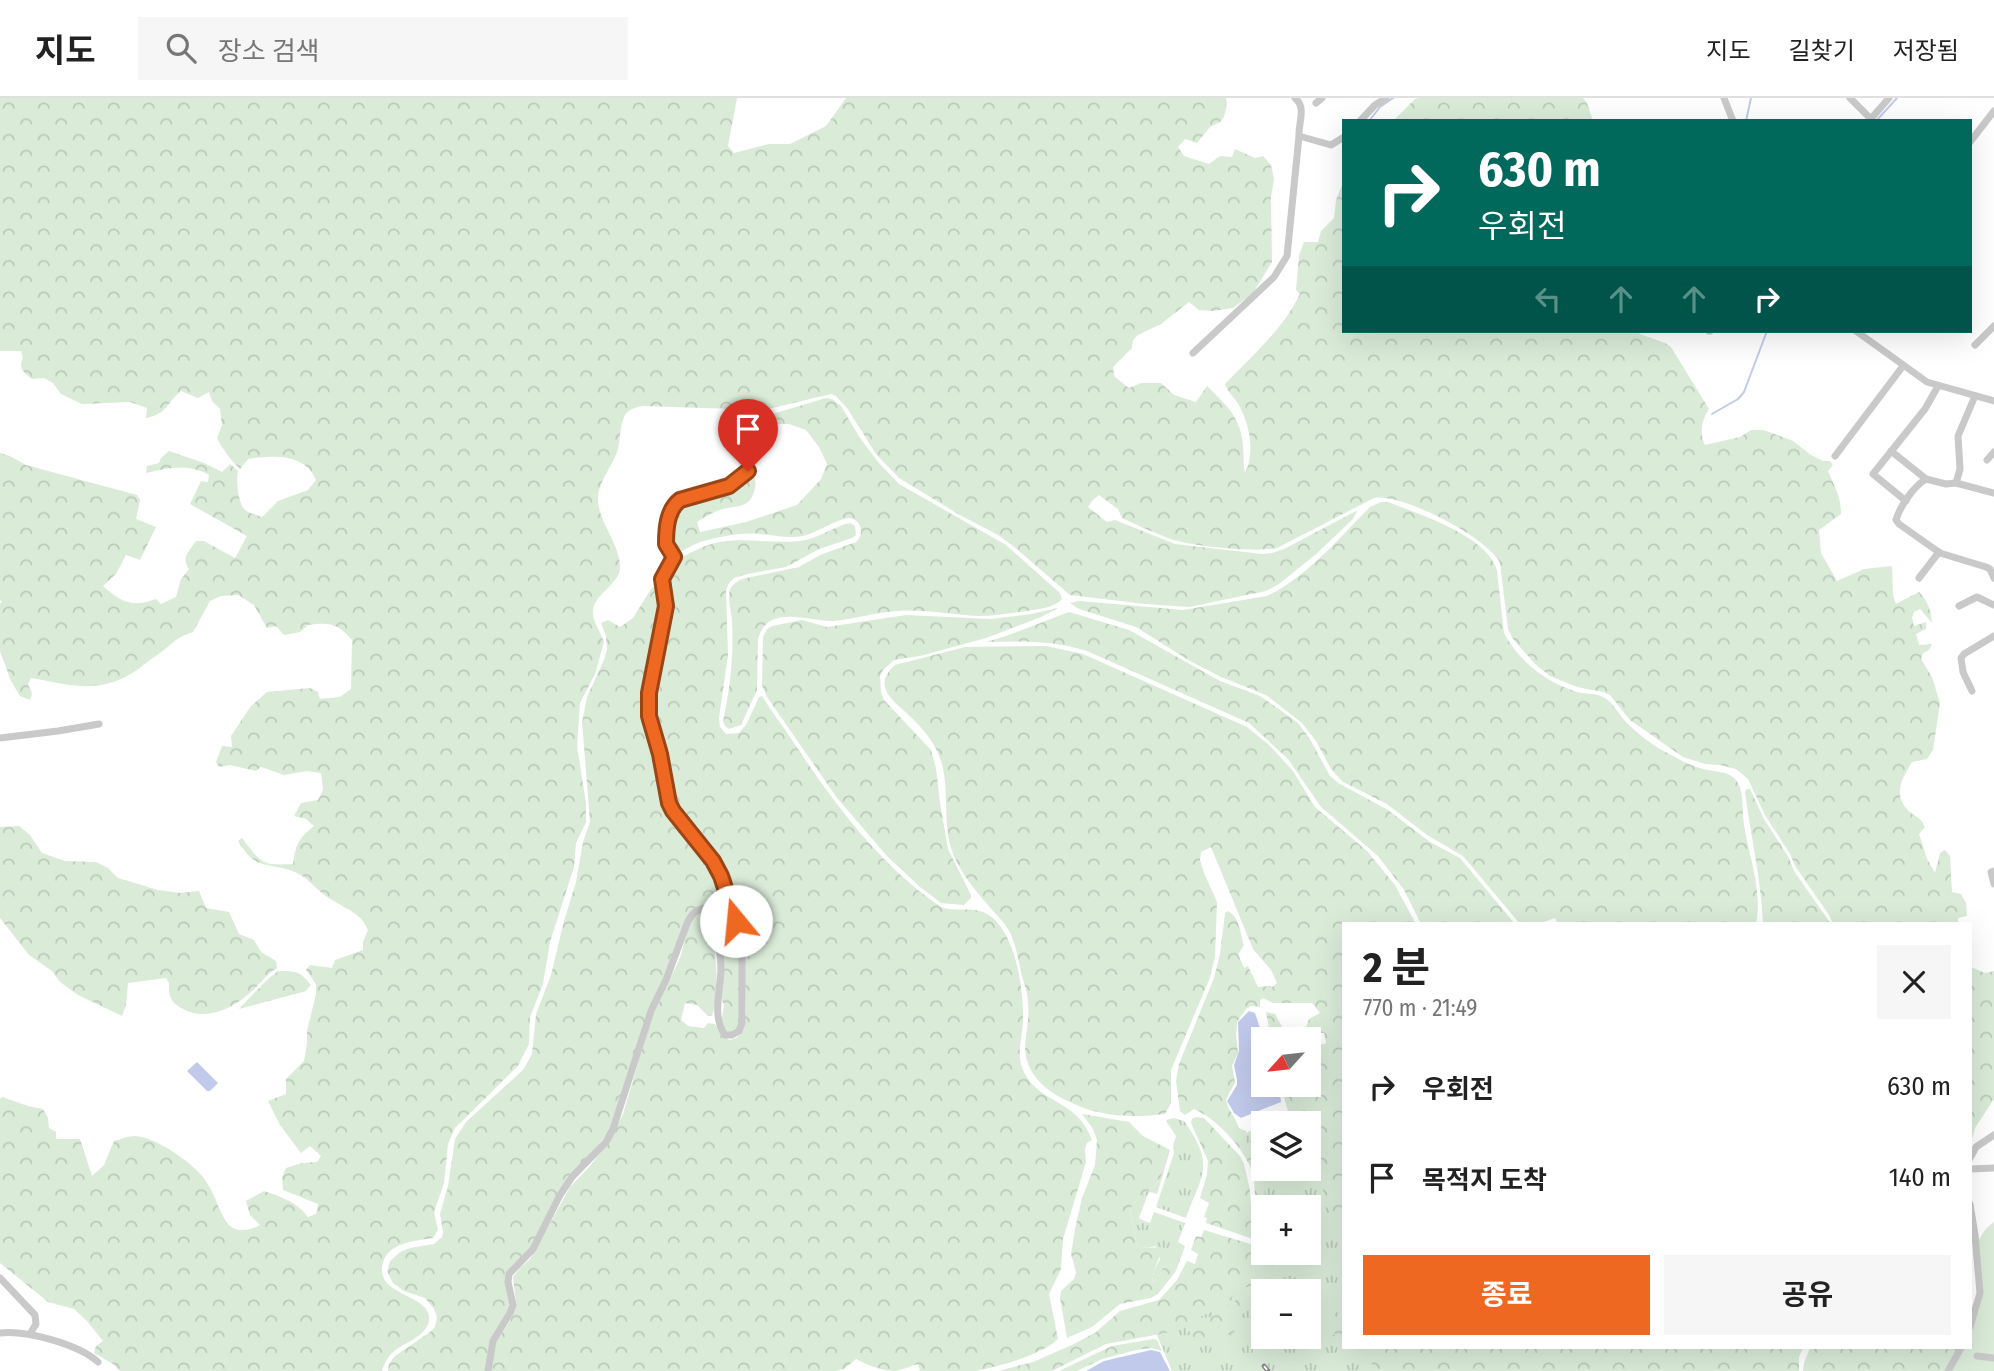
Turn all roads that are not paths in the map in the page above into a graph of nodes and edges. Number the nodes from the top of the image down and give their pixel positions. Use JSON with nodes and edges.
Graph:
{"nodes":[{"id":1,"x":1295,"y":98,"type":"edge"},
{"id":2,"x":1386,"y":98,"type":"edge"},
{"id":3,"x":1724,"y":98,"type":"edge"},
{"id":4,"x":1850,"y":98,"type":"edge"},
{"id":5,"x":1889,"y":98,"type":"edge"},
{"id":6,"x":1994,"y":111,"type":"edge"},
{"id":7,"x":1362,"y":119,"type":"edge"},
{"id":8,"x":1732,"y":119,"type":"edge"},
{"id":9,"x":1869,"y":119,"type":"edge"},
{"id":10,"x":1871,"y":119,"type":"edge"},
{"id":11,"x":1299,"y":136,"type":"junction"},
{"id":12,"x":1342,"y":138,"type":"edge"},
{"id":13,"x":1972,"y":139,"type":"edge"},
{"id":14,"x":1994,"y":326,"type":"edge"},
{"id":15,"x":1859,"y":333,"type":"edge"},
{"id":16,"x":1975,"y":345,"type":"dead end"},
{"id":17,"x":1193,"y":353,"type":"dead end"},
{"id":18,"x":1903,"y":366,"type":"junction"},
{"id":19,"x":1938,"y":386,"type":"junction"},
{"id":20,"x":1975,"y":396,"type":"junction"},
{"id":21,"x":1994,"y":401,"type":"edge"},
{"id":22,"x":1891,"y":451,"type":"junction"},
{"id":23,"x":1994,"y":452,"type":"edge"},
{"id":24,"x":1835,"y":456,"type":"dead end"},
{"id":25,"x":1987,"y":460,"type":"dead end"},
{"id":26,"x":748,"y":471,"type":"dead end"},
{"id":27,"x":1926,"y":479,"type":"junction"},
{"id":28,"x":1956,"y":483,"type":"junction"},
{"id":29,"x":1994,"y":493,"type":"edge"},
{"id":30,"x":1906,"y":501,"type":"junction"},
{"id":31,"x":1939,"y":552,"type":"junction"},
{"id":32,"x":1994,"y":577,"type":"edge"},
{"id":33,"x":1919,"y":578,"type":"dead end"},
{"id":34,"x":1994,"y":605,"type":"edge"},
{"id":35,"x":1959,"y":606,"type":"dead end"},
{"id":36,"x":1994,"y":638,"type":"edge"},
{"id":37,"x":1972,"y":691,"type":"dead end"},
{"id":38,"x":99,"y":724,"type":"dead end"},
{"id":39,"x":0,"y":738,"type":"edge"},
{"id":40,"x":1994,"y":871,"type":"edge"},
{"id":41,"x":1994,"y":884,"type":"edge"},
{"id":42,"x":1994,"y":1135,"type":"edge"},
{"id":43,"x":1972,"y":1154,"type":"edge"},
{"id":44,"x":1994,"y":1168,"type":"edge"},
{"id":45,"x":1972,"y":1169,"type":"edge"},
{"id":46,"x":1972,"y":1216,"type":"edge"},
{"id":47,"x":0,"y":1278,"type":"edge"},
{"id":48,"x":1972,"y":1320,"type":"edge"},
{"id":49,"x":0,"y":1333,"type":"edge"},
{"id":50,"x":30,"y":1334,"type":"junction"},
{"id":51,"x":1960,"y":1349,"type":"edge"},
{"id":52,"x":1977,"y":1356,"type":"dead end"},
{"id":53,"x":1994,"y":1358,"type":"edge"},
{"id":54,"x":98,"y":1362,"type":"dead end"},
{"id":55,"x":488,"y":1371,"type":"edge"},
{"id":56,"x":1948,"y":1371,"type":"edge"}],
"edges":[{"from":1,"to":11,"type":"street"},
{"from":2,"to":7,"type":"street"},
{"from":3,"to":8,"type":"street"},
{"from":4,"to":9,"type":"street"},
{"from":5,"to":10,"type":"street"},
{"from":6,"to":13,"type":"street"},
{"from":11,"to":12,"type":"street"},
{"from":11,"to":17,"type":"street"},
{"from":14,"to":16,"type":"street"},
{"from":15,"to":18,"type":"street"},
{"from":18,"to":19,"type":"street"},
{"from":18,"to":24,"type":"street"},
{"from":19,"to":20,"type":"street"},
{"from":19,"to":22,"type":"street"},
{"from":20,"to":21,"type":"street"},
{"from":20,"to":28,"type":"street"},
{"from":22,"to":27,"type":"street"},
{"from":22,"to":30,"type":"street"},
{"from":23,"to":25,"type":"street"},
{"from":26,"to":55,"type":"street"},
{"from":27,"to":28,"type":"street"},
{"from":27,"to":30,"type":"street"},
{"from":28,"to":29,"type":"street"},
{"from":30,"to":31,"type":"street"},
{"from":31,"to":32,"type":"street"},
{"from":31,"to":33,"type":"street"},
{"from":34,"to":35,"type":"street"},
{"from":36,"to":37,"type":"street"},
{"from":38,"to":39,"type":"street"},
{"from":40,"to":41,"type":"street"},
{"from":42,"to":43,"type":"street"},
{"from":44,"to":45,"type":"street"},
{"from":46,"to":48,"type":"street"},
{"from":47,"to":50,"type":"street"},
{"from":49,"to":50,"type":"street"},
{"from":50,"to":54,"type":"street"},
{"from":51,"to":56,"type":"street"},
{"from":52,"to":53,"type":"street"}]}
